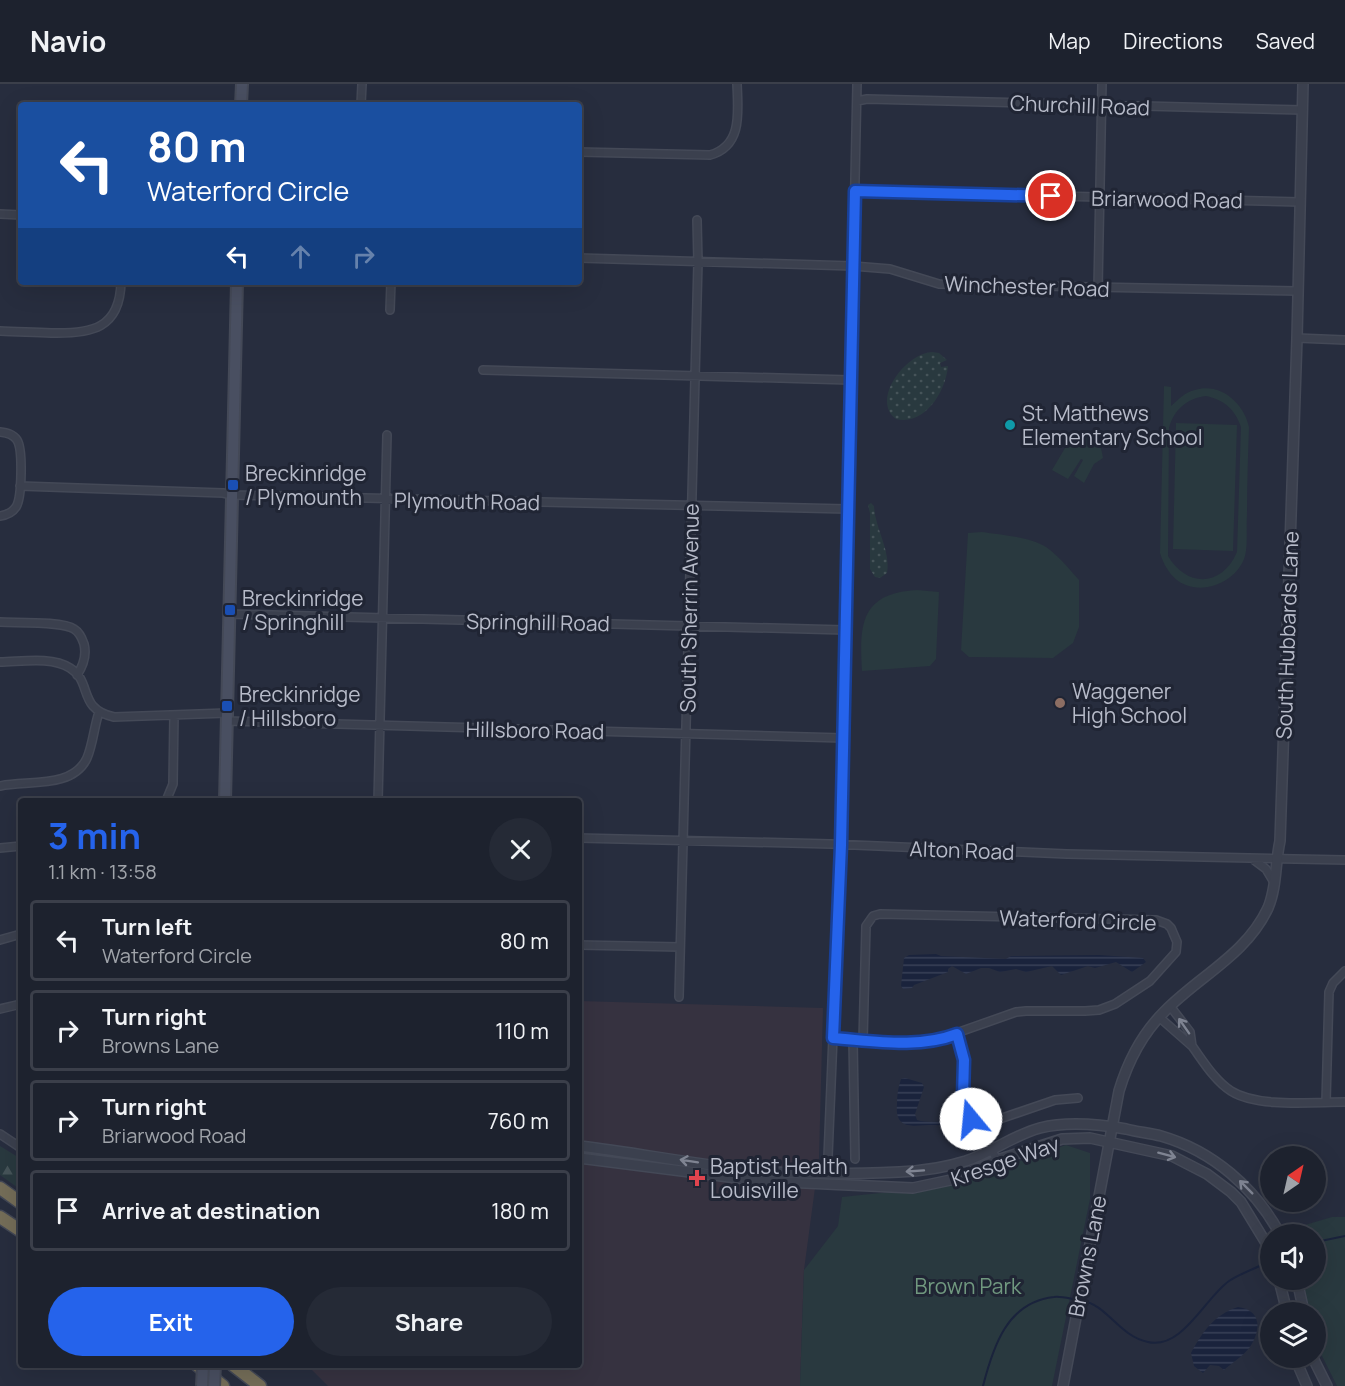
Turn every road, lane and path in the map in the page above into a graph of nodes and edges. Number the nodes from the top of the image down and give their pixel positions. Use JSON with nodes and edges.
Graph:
{"nodes":[{"id":1,"x":242,"y":84,"type":"edge"},
{"id":2,"x":362,"y":84,"type":"edge"},
{"id":3,"x":737,"y":84,"type":"edge"},
{"id":4,"x":856,"y":84,"type":"edge"},
{"id":5,"x":1102,"y":84,"type":"edge"},
{"id":6,"x":1303,"y":84,"type":"edge"},
{"id":7,"x":857,"y":100,"type":"junction"},
{"id":8,"x":241,"y":102,"type":"edge"},
{"id":9,"x":361,"y":102,"type":"edge"},
{"id":10,"x":1101,"y":106,"type":"junction"},
{"id":11,"x":1303,"y":110,"type":"junction"},
{"id":12,"x":582,"y":152,"type":"edge"},
{"id":13,"x":855,"y":191,"type":"junction"},
{"id":14,"x":1098,"y":197,"type":"junction"},
{"id":15,"x":1300,"y":201,"type":"junction"},
{"id":16,"x":0,"y":214,"type":"edge"},
{"id":17,"x":18,"y":215,"type":"edge"},
{"id":18,"x":697,"y":220,"type":"dead end"},
{"id":19,"x":582,"y":258,"type":"edge"},
{"id":20,"x":698,"y":262,"type":"junction"},
{"id":21,"x":853,"y":266,"type":"junction"},
{"id":22,"x":121,"y":285,"type":"edge"},
{"id":23,"x":237,"y":285,"type":"edge"},
{"id":24,"x":391,"y":285,"type":"edge"},
{"id":25,"x":1098,"y":288,"type":"junction"},
{"id":26,"x":1297,"y":291,"type":"junction"},
{"id":27,"x":390,"y":310,"type":"dead end"},
{"id":28,"x":0,"y":331,"type":"edge"},
{"id":29,"x":1297,"y":338,"type":"junction"},
{"id":30,"x":1345,"y":340,"type":"edge"},
{"id":31,"x":483,"y":370,"type":"dead end"},
{"id":32,"x":695,"y":376,"type":"junction"},
{"id":33,"x":850,"y":380,"type":"junction"},
{"id":34,"x":0,"y":432,"type":"edge"},
{"id":35,"x":387,"y":435,"type":"dead end"},
{"id":36,"x":20,"y":486,"type":"junction"},
{"id":37,"x":232,"y":495,"type":"junction"},
{"id":38,"x":385,"y":499,"type":"junction"},
{"id":39,"x":692,"y":506,"type":"junction"},
{"id":40,"x":847,"y":509,"type":"junction"},
{"id":41,"x":0,"y":516,"type":"edge"},
{"id":42,"x":230,"y":614,"type":"junction"},
{"id":43,"x":382,"y":618,"type":"junction"},
{"id":44,"x":0,"y":622,"type":"edge"},
{"id":45,"x":689,"y":626,"type":"junction"},
{"id":46,"x":845,"y":630,"type":"junction"},
{"id":47,"x":0,"y":663,"type":"edge"},
{"id":48,"x":77,"y":675,"type":"junction"},
{"id":49,"x":99,"y":712,"type":"junction"},
{"id":50,"x":174,"y":715,"type":"junction"},
{"id":51,"x":226,"y":717,"type":"junction"},
{"id":52,"x":379,"y":726,"type":"junction"},
{"id":53,"x":686,"y":733,"type":"junction"},
{"id":54,"x":843,"y":738,"type":"junction"},
{"id":55,"x":0,"y":786,"type":"edge"},
{"id":56,"x":167,"y":798,"type":"edge"},
{"id":57,"x":225,"y":798,"type":"edge"},
{"id":58,"x":378,"y":798,"type":"edge"},
{"id":59,"x":582,"y":838,"type":"edge"},
{"id":60,"x":683,"y":840,"type":"junction"},
{"id":61,"x":841,"y":845,"type":"junction"},
{"id":62,"x":18,"y":846,"type":"edge"},
{"id":63,"x":0,"y":848,"type":"edge"},
{"id":64,"x":1252,"y":859,"type":"junction"},
{"id":65,"x":1276,"y":859,"type":"junction"},
{"id":66,"x":1345,"y":860,"type":"edge"},
{"id":67,"x":1275,"y":884,"type":"junction"},
{"id":68,"x":18,"y":935,"type":"edge"},
{"id":69,"x":0,"y":940,"type":"edge"},
{"id":70,"x":582,"y":945,"type":"edge"},
{"id":71,"x":680,"y":947,"type":"junction"},
{"id":72,"x":1345,"y":971,"type":"edge"},
{"id":73,"x":679,"y":997,"type":"dead end"},
{"id":74,"x":18,"y":1005,"type":"edge"},
{"id":75,"x":1170,"y":1006,"type":"junction"},
{"id":76,"x":0,"y":1009,"type":"edge"},
{"id":77,"x":1159,"y":1017,"type":"junction"},
{"id":78,"x":957,"y":1034,"type":"junction"},
{"id":79,"x":833,"y":1038,"type":"junction"},
{"id":80,"x":853,"y":1040,"type":"junction"},
{"id":81,"x":863,"y":1040,"type":"junction"},
{"id":82,"x":1192,"y":1046,"type":"junction"},
{"id":83,"x":1078,"y":1098,"type":"dead end"},
{"id":84,"x":1326,"y":1102,"type":"junction"},
{"id":85,"x":1345,"y":1102,"type":"edge"},
{"id":86,"x":979,"y":1126,"type":"junction"},
{"id":87,"x":1112,"y":1127,"type":"junction"},
{"id":88,"x":0,"y":1134,"type":"edge"},
{"id":89,"x":1110,"y":1141,"type":"junction"},
{"id":90,"x":18,"y":1146,"type":"edge"},
{"id":91,"x":582,"y":1146,"type":"edge"},
{"id":92,"x":991,"y":1149,"type":"junction"},
{"id":93,"x":582,"y":1158,"type":"edge"},
{"id":94,"x":855,"y":1158,"type":"dead end"},
{"id":95,"x":998,"y":1160,"type":"junction"},
{"id":96,"x":831,"y":1173,"type":"junction"},
{"id":97,"x":0,"y":1188,"type":"edge"},
{"id":98,"x":18,"y":1201,"type":"edge"},
{"id":99,"x":0,"y":1217,"type":"edge"},
{"id":100,"x":1274,"y":1224,"type":"edge"},
{"id":101,"x":18,"y":1229,"type":"edge"},
{"id":102,"x":1260,"y":1233,"type":"edge"},
{"id":103,"x":201,"y":1368,"type":"edge"},
{"id":104,"x":203,"y":1368,"type":"edge"},
{"id":105,"x":215,"y":1368,"type":"edge"},
{"id":106,"x":237,"y":1368,"type":"edge"},
{"id":107,"x":1299,"y":1368,"type":"edge"},
{"id":108,"x":1318,"y":1368,"type":"edge"},
{"id":109,"x":202,"y":1386,"type":"edge"},
{"id":110,"x":214,"y":1386,"type":"edge"},
{"id":111,"x":223,"y":1386,"type":"edge"},
{"id":112,"x":260,"y":1386,"type":"edge"},
{"id":113,"x":1063,"y":1386,"type":"edge"},
{"id":114,"x":1307,"y":1386,"type":"edge"},
{"id":115,"x":1327,"y":1386,"type":"edge"}],
"edges":[{"from":1,"to":8,"type":"main road"},
{"from":2,"to":9,"type":"street"},
{"from":3,"to":12,"type":"street"},
{"from":4,"to":7,"type":"street"},
{"from":5,"to":10,"type":"street"},
{"from":6,"to":11,"type":"street","name":"South Hubbards Lane"},
{"from":7,"to":10,"type":"street","name":"Churchill Road"},
{"from":7,"to":13,"type":"street"},
{"from":10,"to":11,"type":"street","name":"Churchill Road"},
{"from":10,"to":14,"type":"street"},
{"from":11,"to":15,"type":"street","name":"South Hubbards Lane"},
{"from":13,"to":14,"type":"street","name":"Briarwood Road"},
{"from":13,"to":21,"type":"street"},
{"from":14,"to":15,"type":"street","name":"Briarwood Road"},
{"from":14,"to":25,"type":"street"},
{"from":15,"to":26,"type":"street","name":"South Hubbards Lane"},
{"from":16,"to":17,"type":"street"},
{"from":18,"to":20,"type":"street","name":"South Sherrin Avenue"},
{"from":19,"to":20,"type":"street","name":"Winchester Road"},
{"from":20,"to":21,"type":"street","name":"Winchester Road"},
{"from":20,"to":32,"type":"street","name":"South Sherrin Avenue"},
{"from":21,"to":25,"type":"street","name":"Winchester Road"},
{"from":21,"to":33,"type":"street"},
{"from":22,"to":28,"type":"street"},
{"from":23,"to":37,"type":"main road"},
{"from":24,"to":27,"type":"street"},
{"from":25,"to":26,"type":"street","name":"Winchester Road"},
{"from":26,"to":29,"type":"street","name":"South Hubbards Lane"},
{"from":29,"to":30,"type":"street"},
{"from":29,"to":65,"type":"street","name":"South Hubbards Lane"},
{"from":31,"to":32,"type":"street"},
{"from":32,"to":33,"type":"street"},
{"from":32,"to":39,"type":"street","name":"South Sherrin Avenue"},
{"from":33,"to":40,"type":"street"},
{"from":34,"to":36,"type":"street"},
{"from":35,"to":38,"type":"street"},
{"from":36,"to":37,"type":"street","name":"Plymouth Road"},
{"from":36,"to":41,"type":"street"},
{"from":37,"to":38,"type":"street","name":"Plymouth Road"},
{"from":37,"to":42,"type":"main road"},
{"from":38,"to":39,"type":"street","name":"Plymouth Road"},
{"from":38,"to":43,"type":"street"},
{"from":39,"to":40,"type":"street","name":"Plymouth Road"},
{"from":39,"to":45,"type":"street","name":"South Sherrin Avenue"},
{"from":40,"to":46,"type":"street"},
{"from":42,"to":43,"type":"street","name":"Springhill Road"},
{"from":42,"to":51,"type":"main road"},
{"from":43,"to":45,"type":"street","name":"Springhill Road"},
{"from":43,"to":52,"type":"street"},
{"from":44,"to":48,"type":"street"},
{"from":45,"to":46,"type":"street","name":"Springhill Road"},
{"from":45,"to":53,"type":"street","name":"South Sherrin Avenue"},
{"from":46,"to":54,"type":"street"},
{"from":47,"to":48,"type":"street"},
{"from":48,"to":49,"type":"street"},
{"from":49,"to":50,"type":"street","name":"Hillsboro Road"},
{"from":49,"to":55,"type":"street"},
{"from":50,"to":51,"type":"street","name":"Hillsboro Road"},
{"from":50,"to":56,"type":"street"},
{"from":51,"to":52,"type":"street","name":"Hillsboro Road"},
{"from":51,"to":57,"type":"main road"},
{"from":52,"to":53,"type":"street","name":"Hillsboro Road"},
{"from":52,"to":58,"type":"street"},
{"from":53,"to":54,"type":"street","name":"Hillsboro Road"},
{"from":53,"to":60,"type":"street","name":"South Sherrin Avenue"},
{"from":54,"to":61,"type":"street"},
{"from":59,"to":60,"type":"street","name":"Alton Road"},
{"from":60,"to":61,"type":"street","name":"Alton Road"},
{"from":60,"to":71,"type":"street","name":"South Sherrin Avenue"},
{"from":61,"to":64,"type":"street","name":"Alton Road"},
{"from":61,"to":79,"type":"street"},
{"from":62,"to":63,"type":"street"},
{"from":64,"to":65,"type":"street","name":"Alton Road"},
{"from":64,"to":67,"type":"street"},
{"from":65,"to":66,"type":"street","name":"Alton Road"},
{"from":65,"to":67,"type":"street","name":"South Hubbards Lane"},
{"from":67,"to":75,"type":"street","name":"South Hubbards Lane"},
{"from":68,"to":69,"type":"street"},
{"from":70,"to":71,"type":"street"},
{"from":71,"to":73,"type":"street","name":"South Sherrin Avenue"},
{"from":72,"to":84,"type":"street"},
{"from":74,"to":76,"type":"street"},
{"from":75,"to":77,"type":"street","name":"South Hubbards Lane"},
{"from":82,"to":75,"type":"street","one_way":true},
{"from":77,"to":82,"type":"street"},
{"from":77,"to":87,"type":"street","name":"South Hubbards Lane"},
{"from":78,"to":81,"type":"street","name":"Waterford Circle"},
{"from":78,"to":81,"type":"street","name":"Waterford Circle"},
{"from":78,"to":86,"type":"street"},
{"from":79,"to":80,"type":"street","name":"Waterford Circle"},
{"from":79,"to":96,"type":"street"},
{"from":80,"to":81,"type":"street","name":"Waterford Circle"},
{"from":80,"to":94,"type":"street"},
{"from":82,"to":84,"type":"street"},
{"from":83,"to":86,"type":"street"},
{"from":84,"to":85,"type":"street"},
{"from":86,"to":92,"type":"street"},
{"from":87,"to":89,"type":"street","name":"Browns Lane"},
{"from":87,"to":92,"type":"street","name":"Kresge Way"},
{"from":100,"to":87,"type":"street","name":"Kresge Way","one_way":true},
{"from":88,"to":90,"type":"street"},
{"from":89,"to":95,"type":"street","name":"Kresge Way"},
{"from":89,"to":102,"type":"street","name":"Kresge Way","one_way":true},
{"from":89,"to":113,"type":"street","name":"Browns Lane"},
{"from":96,"to":91,"type":"street","name":"Kresge Way","one_way":true},
{"from":92,"to":95,"type":"street"},
{"from":92,"to":96,"type":"street","name":"Kresge Way","one_way":true},
{"from":93,"to":95,"type":"street","name":"Kresge Way"},
{"from":97,"to":98,"type":"highway"},
{"from":99,"to":101,"type":"highway"},
{"from":103,"to":111,"type":"highway"},
{"from":104,"to":109,"type":"main road","bridge":true},
{"from":105,"to":110,"type":"main road","bridge":true},
{"from":106,"to":112,"type":"highway"},
{"from":107,"to":114,"type":"street"},
{"from":108,"to":115,"type":"street"}]}
